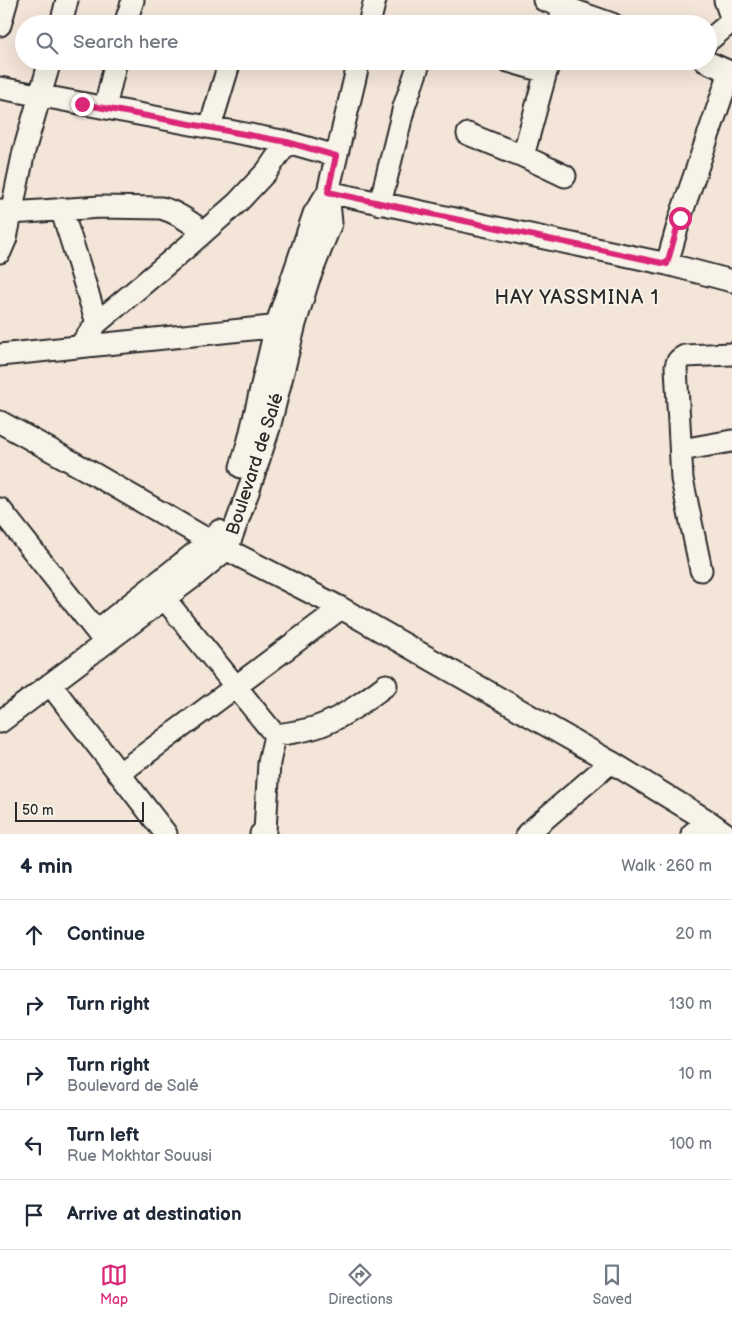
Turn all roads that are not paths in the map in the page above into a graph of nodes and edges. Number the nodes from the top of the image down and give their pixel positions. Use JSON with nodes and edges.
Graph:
{"nodes":[{"id":1,"x":7,"y":0,"type":"edge"},
{"id":2,"x":67,"y":0,"type":"edge"},
{"id":3,"x":133,"y":0,"type":"edge"},
{"id":4,"x":375,"y":0,"type":"edge"},
{"id":5,"x":544,"y":0,"type":"edge"},
{"id":6,"x":725,"y":0,"type":"edge"},
{"id":7,"x":63,"y":15,"type":"edge"},
{"id":8,"x":128,"y":15,"type":"edge"},
{"id":9,"x":371,"y":15,"type":"edge"},
{"id":10,"x":561,"y":15,"type":"edge"},
{"id":11,"x":732,"y":20,"type":"edge"},
{"id":12,"x":0,"y":25,"type":"edge"},
{"id":13,"x":717,"y":33,"type":"edge"},
{"id":14,"x":717,"y":67,"type":"edge"},
{"id":15,"x":48,"y":70,"type":"edge"},
{"id":16,"x":114,"y":70,"type":"edge"},
{"id":17,"x":227,"y":70,"type":"edge"},
{"id":18,"x":357,"y":70,"type":"edge"},
{"id":19,"x":417,"y":70,"type":"edge"},
{"id":20,"x":546,"y":70,"type":"edge"},
{"id":21,"x":731,"y":73,"type":"edge"},
{"id":22,"x":0,"y":88,"type":"edge"},
{"id":23,"x":41,"y":96,"type":"junction"},
{"id":24,"x":105,"y":108,"type":"junction"},
{"id":25,"x":210,"y":127,"type":"junction"},
{"id":26,"x":468,"y":134,"type":"dead end"},
{"id":27,"x":287,"y":142,"type":"junction"},
{"id":28,"x":336,"y":156,"type":"junction"},
{"id":29,"x":522,"y":156,"type":"junction"},
{"id":30,"x":564,"y":176,"type":"dead end"},
{"id":31,"x":328,"y":192,"type":"junction"},
{"id":32,"x":380,"y":204,"type":"junction"},
{"id":33,"x":61,"y":209,"type":"junction"},
{"id":34,"x":6,"y":212,"type":"edge"},
{"id":35,"x":204,"y":232,"type":"junction"},
{"id":36,"x":0,"y":252,"type":"edge"},
{"id":37,"x":667,"y":264,"type":"junction"},
{"id":38,"x":732,"y":281,"type":"edge"},
{"id":39,"x":97,"y":323,"type":"junction"},
{"id":40,"x":285,"y":325,"type":"junction"},
{"id":41,"x":79,"y":346,"type":"junction"},
{"id":42,"x":732,"y":354,"type":"edge"},
{"id":43,"x":0,"y":355,"type":"edge"},
{"id":44,"x":0,"y":422,"type":"edge"},
{"id":45,"x":732,"y":441,"type":"edge"},
{"id":46,"x":680,"y":450,"type":"junction"},
{"id":47,"x":0,"y":509,"type":"edge"},
{"id":48,"x":219,"y":545,"type":"junction"},
{"id":49,"x":701,"y":570,"type":"dead end"},
{"id":50,"x":164,"y":598,"type":"junction"},
{"id":51,"x":341,"y":608,"type":"junction"},
{"id":52,"x":101,"y":637,"type":"junction"},
{"id":53,"x":50,"y":684,"type":"junction"},
{"id":54,"x":386,"y":686,"type":"dead end"},
{"id":55,"x":235,"y":687,"type":"junction"},
{"id":56,"x":0,"y":704,"type":"edge"},
{"id":57,"x":0,"y":722,"type":"edge"},
{"id":58,"x":275,"y":735,"type":"junction"},
{"id":59,"x":611,"y":762,"type":"junction"},
{"id":60,"x":120,"y":773,"type":"junction"},
{"id":61,"x":714,"y":831,"type":"edge"},
{"id":62,"x":535,"y":832,"type":"edge"},
{"id":63,"x":166,"y":834,"type":"edge"},
{"id":64,"x":262,"y":834,"type":"edge"}],
"edges":[{"from":1,"to":12,"type":"street"},
{"from":2,"to":7,"type":"street"},
{"from":3,"to":8,"type":"street"},
{"from":4,"to":9,"type":"street"},
{"from":5,"to":10,"type":"street"},
{"from":6,"to":11,"type":"street"},
{"from":11,"to":13,"type":"street"},
{"from":14,"to":21,"type":"street"},
{"from":15,"to":23,"type":"street"},
{"from":16,"to":24,"type":"street"},
{"from":17,"to":25,"type":"street"},
{"from":18,"to":28,"type":"street","name":"Boulevard de Salé"},
{"from":19,"to":32,"type":"street"},
{"from":20,"to":29,"type":"street"},
{"from":21,"to":37,"type":"street"},
{"from":22,"to":23,"type":"street"},
{"from":23,"to":24,"type":"street"},
{"from":23,"to":34,"type":"street"},
{"from":24,"to":25,"type":"street"},
{"from":25,"to":27,"type":"street"},
{"from":26,"to":29,"type":"street"},
{"from":27,"to":28,"type":"street"},
{"from":27,"to":35,"type":"street"},
{"from":28,"to":31,"type":"street","name":"Boulevard de Salé"},
{"from":29,"to":30,"type":"street"},
{"from":31,"to":32,"type":"street"},
{"from":31,"to":40,"type":"street","name":"Boulevard de Salé"},
{"from":32,"to":37,"type":"street"},
{"from":33,"to":34,"type":"street"},
{"from":33,"to":35,"type":"street"},
{"from":33,"to":39,"type":"street"},
{"from":34,"to":36,"type":"street"},
{"from":35,"to":39,"type":"street"},
{"from":37,"to":38,"type":"street"},
{"from":39,"to":41,"type":"street"},
{"from":40,"to":41,"type":"street"},
{"from":40,"to":48,"type":"street","name":"Boulevard de Salé"},
{"from":41,"to":43,"type":"street"},
{"from":42,"to":46,"type":"street"},
{"from":44,"to":48,"type":"street"},
{"from":45,"to":46,"type":"street"},
{"from":46,"to":49,"type":"street"},
{"from":47,"to":52,"type":"street"},
{"from":48,"to":50,"type":"street","name":"Boulevard de Salé"},
{"from":48,"to":51,"type":"street"},
{"from":48,"to":52,"type":"street","name":"Boulevard de Salé"},
{"from":50,"to":52,"type":"street","name":"Boulevard de Salé"},
{"from":50,"to":55,"type":"street"},
{"from":51,"to":55,"type":"street"},
{"from":51,"to":59,"type":"street"},
{"from":52,"to":53,"type":"street","name":"Boulevard de Salé"},
{"from":52,"to":56,"type":"street","name":"Boulevard de Salé"},
{"from":53,"to":57,"type":"street","name":"Boulevard de Salé"},
{"from":53,"to":60,"type":"street"},
{"from":54,"to":58,"type":"street"},
{"from":55,"to":58,"type":"street"},
{"from":55,"to":60,"type":"street"},
{"from":58,"to":64,"type":"street"},
{"from":59,"to":61,"type":"street"},
{"from":59,"to":62,"type":"street"},
{"from":60,"to":63,"type":"street"}]}
